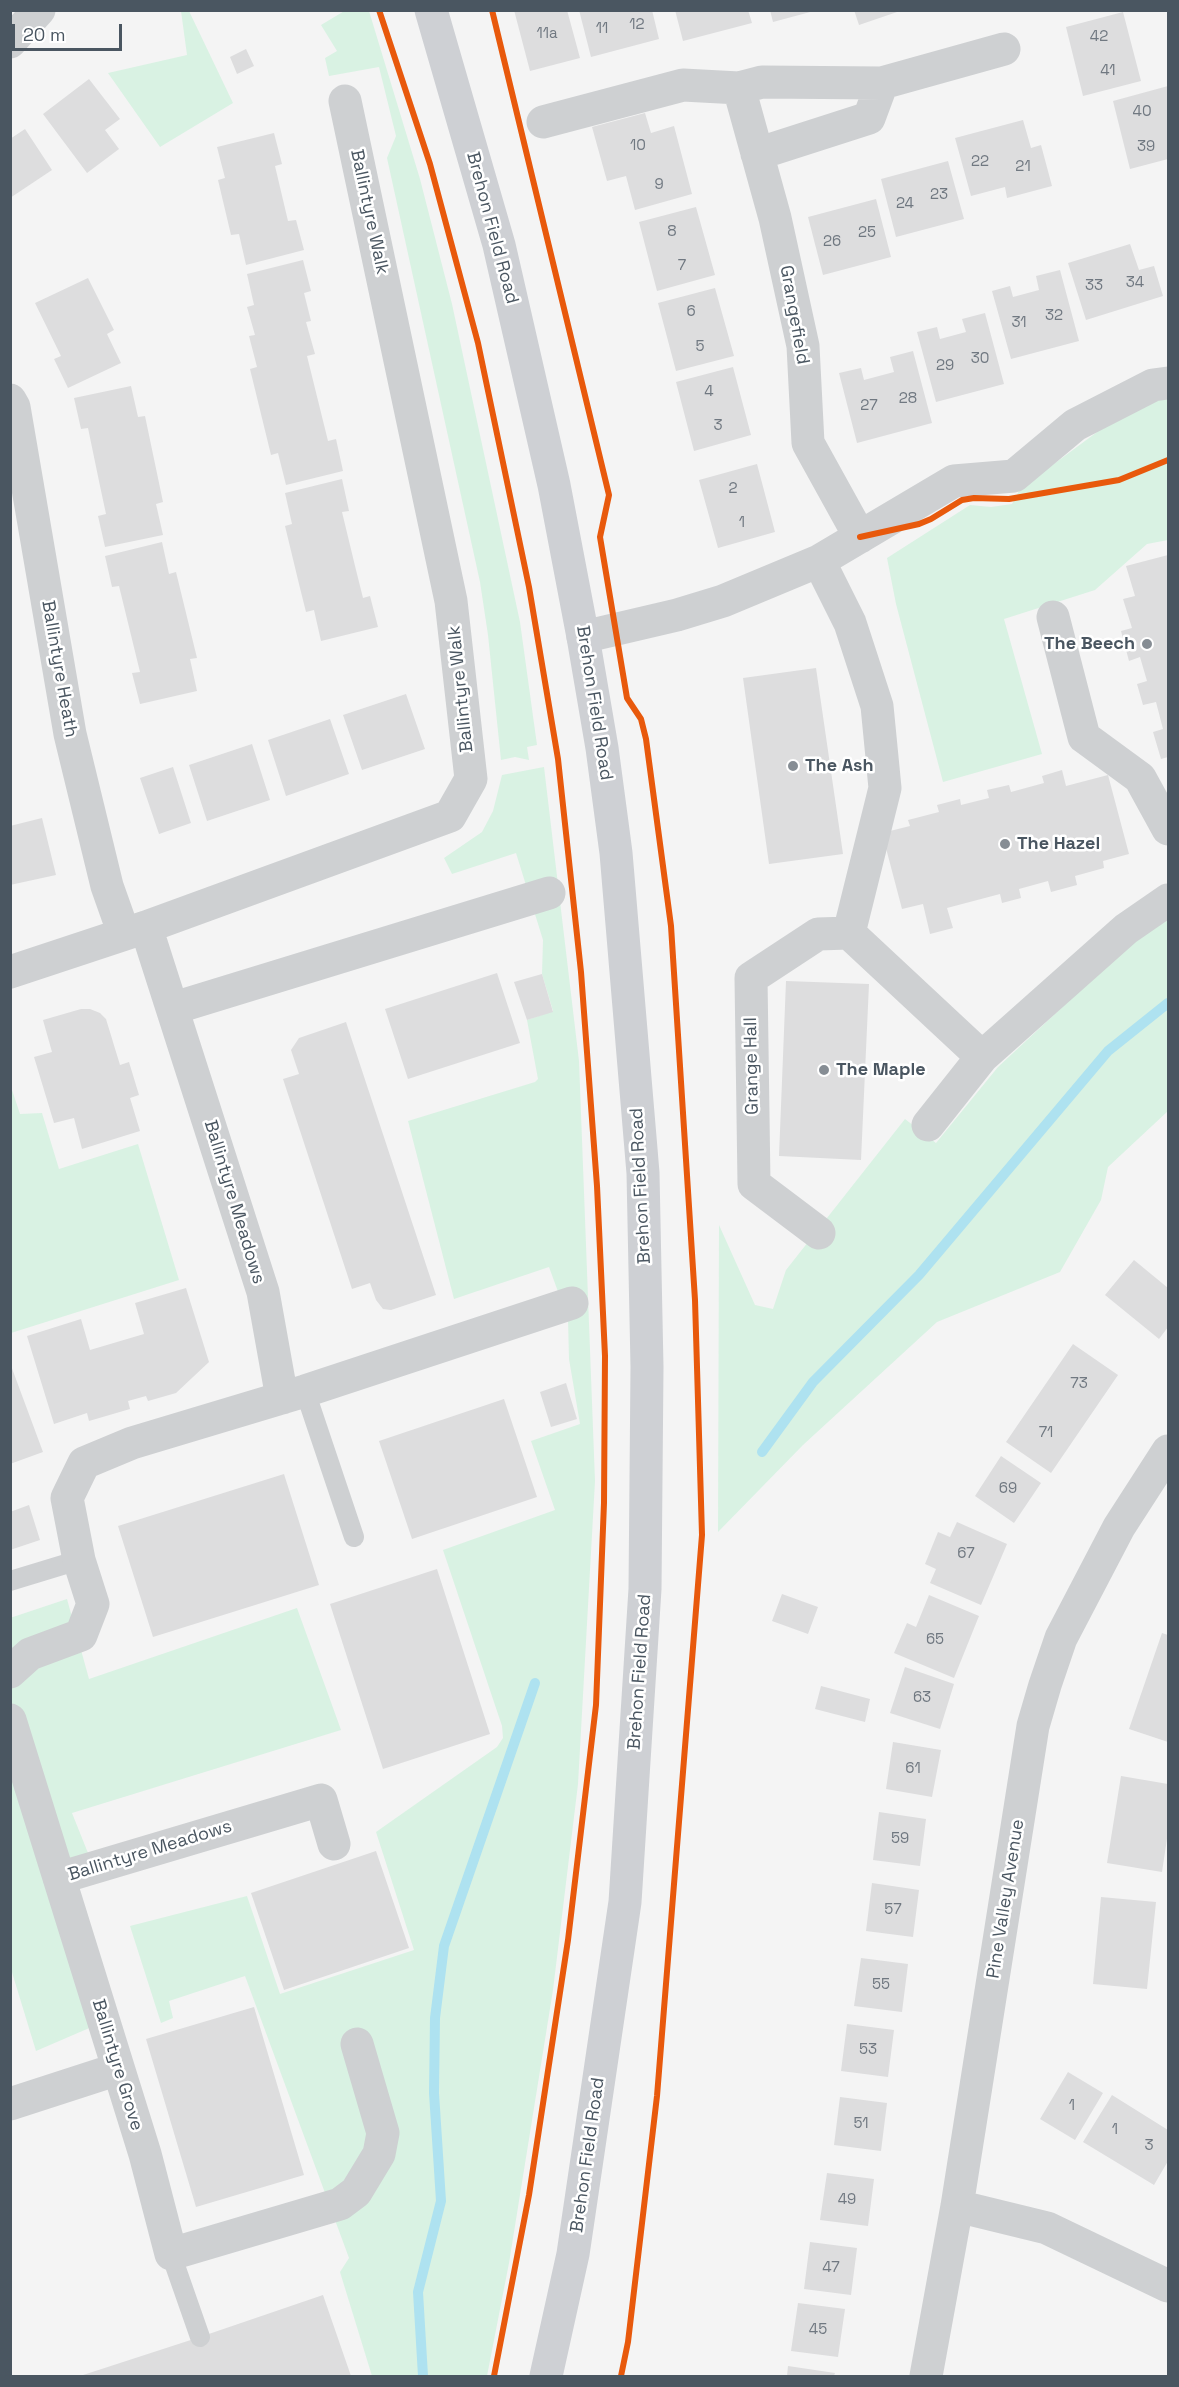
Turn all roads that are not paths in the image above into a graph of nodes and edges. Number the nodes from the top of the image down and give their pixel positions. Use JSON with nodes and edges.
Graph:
{"nodes":[{"id":1,"x":39,"y":10,"type":"edge"},
{"id":2,"x":431,"y":10,"type":"edge"},
{"id":3,"x":10,"y":42,"type":"edge"},
{"id":4,"x":1004,"y":49,"type":"dead end"},
{"id":5,"x":882,"y":83,"type":"junction"},
{"id":6,"x":739,"y":88,"type":"junction"},
{"id":7,"x":345,"y":100,"type":"dead end"},
{"id":8,"x":543,"y":122,"type":"dead end"},
{"id":9,"x":757,"y":154,"type":"junction"},
{"id":10,"x":1168,"y":383,"type":"edge"},
{"id":11,"x":10,"y":400,"type":"edge"},
{"id":12,"x":860,"y":537,"type":"junction"},
{"id":13,"x":819,"y":561,"type":"junction"},
{"id":14,"x":1053,"y":617,"type":"dead end"},
{"id":15,"x":583,"y":637,"type":"junction"},
{"id":16,"x":1168,"y":829,"type":"edge"},
{"id":17,"x":549,"y":893,"type":"dead end"},
{"id":18,"x":1168,"y":900,"type":"edge"},
{"id":19,"x":135,"y":931,"type":"junction"},
{"id":20,"x":849,"y":933,"type":"junction"},
{"id":21,"x":10,"y":972,"type":"edge"},
{"id":22,"x":174,"y":1008,"type":"junction"},
{"id":23,"x":982,"y":1057,"type":"junction"},
{"id":24,"x":928,"y":1125,"type":"dead end"},
{"id":25,"x":819,"y":1233,"type":"dead end"},
{"id":26,"x":572,"y":1303,"type":"dead end"},
{"id":27,"x":294,"y":1395,"type":"junction"},
{"id":28,"x":1168,"y":1450,"type":"edge"},
{"id":29,"x":354,"y":1537,"type":"dead end"},
{"id":30,"x":80,"y":1560,"type":"junction"},
{"id":31,"x":10,"y":1581,"type":"edge"},
{"id":32,"x":10,"y":1672,"type":"edge"},
{"id":33,"x":10,"y":1720,"type":"edge"},
{"id":34,"x":334,"y":1844,"type":"dead end"},
{"id":35,"x":59,"y":1878,"type":"junction"},
{"id":36,"x":357,"y":2044,"type":"dead end"},
{"id":37,"x":118,"y":2068,"type":"junction"},
{"id":38,"x":10,"y":2104,"type":"edge"},
{"id":39,"x":957,"y":2206,"type":"junction"},
{"id":40,"x":171,"y":2254,"type":"junction"},
{"id":41,"x":1168,"y":2286,"type":"edge"},
{"id":42,"x":200,"y":2337,"type":"dead end"},
{"id":43,"x":546,"y":2376,"type":"edge"},
{"id":44,"x":926,"y":2376,"type":"edge"}],
"edges":[{"from":1,"to":3,"type":"street"},
{"from":2,"to":15,"type":"main road","name":"Brehon Field Road"},
{"from":4,"to":5,"type":"street"},
{"from":5,"to":6,"type":"street"},
{"from":5,"to":9,"type":"street"},
{"from":6,"to":8,"type":"street"},
{"from":6,"to":9,"type":"street","name":"Grangefield"},
{"from":7,"to":19,"type":"street","name":"Ballintyre Walk"},
{"from":9,"to":12,"type":"street","name":"Grangefield"},
{"from":10,"to":12,"type":"street"},
{"from":11,"to":19,"type":"street","name":"Ballintyre Heath"},
{"from":12,"to":13,"type":"street"},
{"from":13,"to":15,"type":"street"},
{"from":13,"to":20,"type":"street"},
{"from":14,"to":16,"type":"street"},
{"from":15,"to":43,"type":"main road","name":"Brehon Field Road"},
{"from":17,"to":22,"type":"street"},
{"from":18,"to":23,"type":"street"},
{"from":19,"to":21,"type":"street","name":"Ballintyre Walk"},
{"from":19,"to":22,"type":"street","name":"Ballintyre Meadows"},
{"from":20,"to":23,"type":"street"},
{"from":20,"to":25,"type":"street","name":"Grange Hall"},
{"from":22,"to":27,"type":"street","name":"Ballintyre Meadows"},
{"from":23,"to":24,"type":"street"},
{"from":26,"to":27,"type":"street"},
{"from":27,"to":29,"type":"lane"},
{"from":27,"to":30,"type":"street"},
{"from":28,"to":39,"type":"street","name":"Pine Valley Avenue"},
{"from":30,"to":31,"type":"lane"},
{"from":30,"to":32,"type":"street"},
{"from":33,"to":35,"type":"street","name":"Ballintyre Meadows"},
{"from":34,"to":35,"type":"street","name":"Ballintyre Meadows"},
{"from":35,"to":37,"type":"street","name":"Ballintyre Grove"},
{"from":36,"to":40,"type":"street"},
{"from":37,"to":38,"type":"street"},
{"from":37,"to":40,"type":"street","name":"Ballintyre Grove"},
{"from":39,"to":41,"type":"street"},
{"from":39,"to":44,"type":"street","name":"Pine Valley Avenue"},
{"from":40,"to":42,"type":"lane","name":"Ballintyre Grove"}]}
